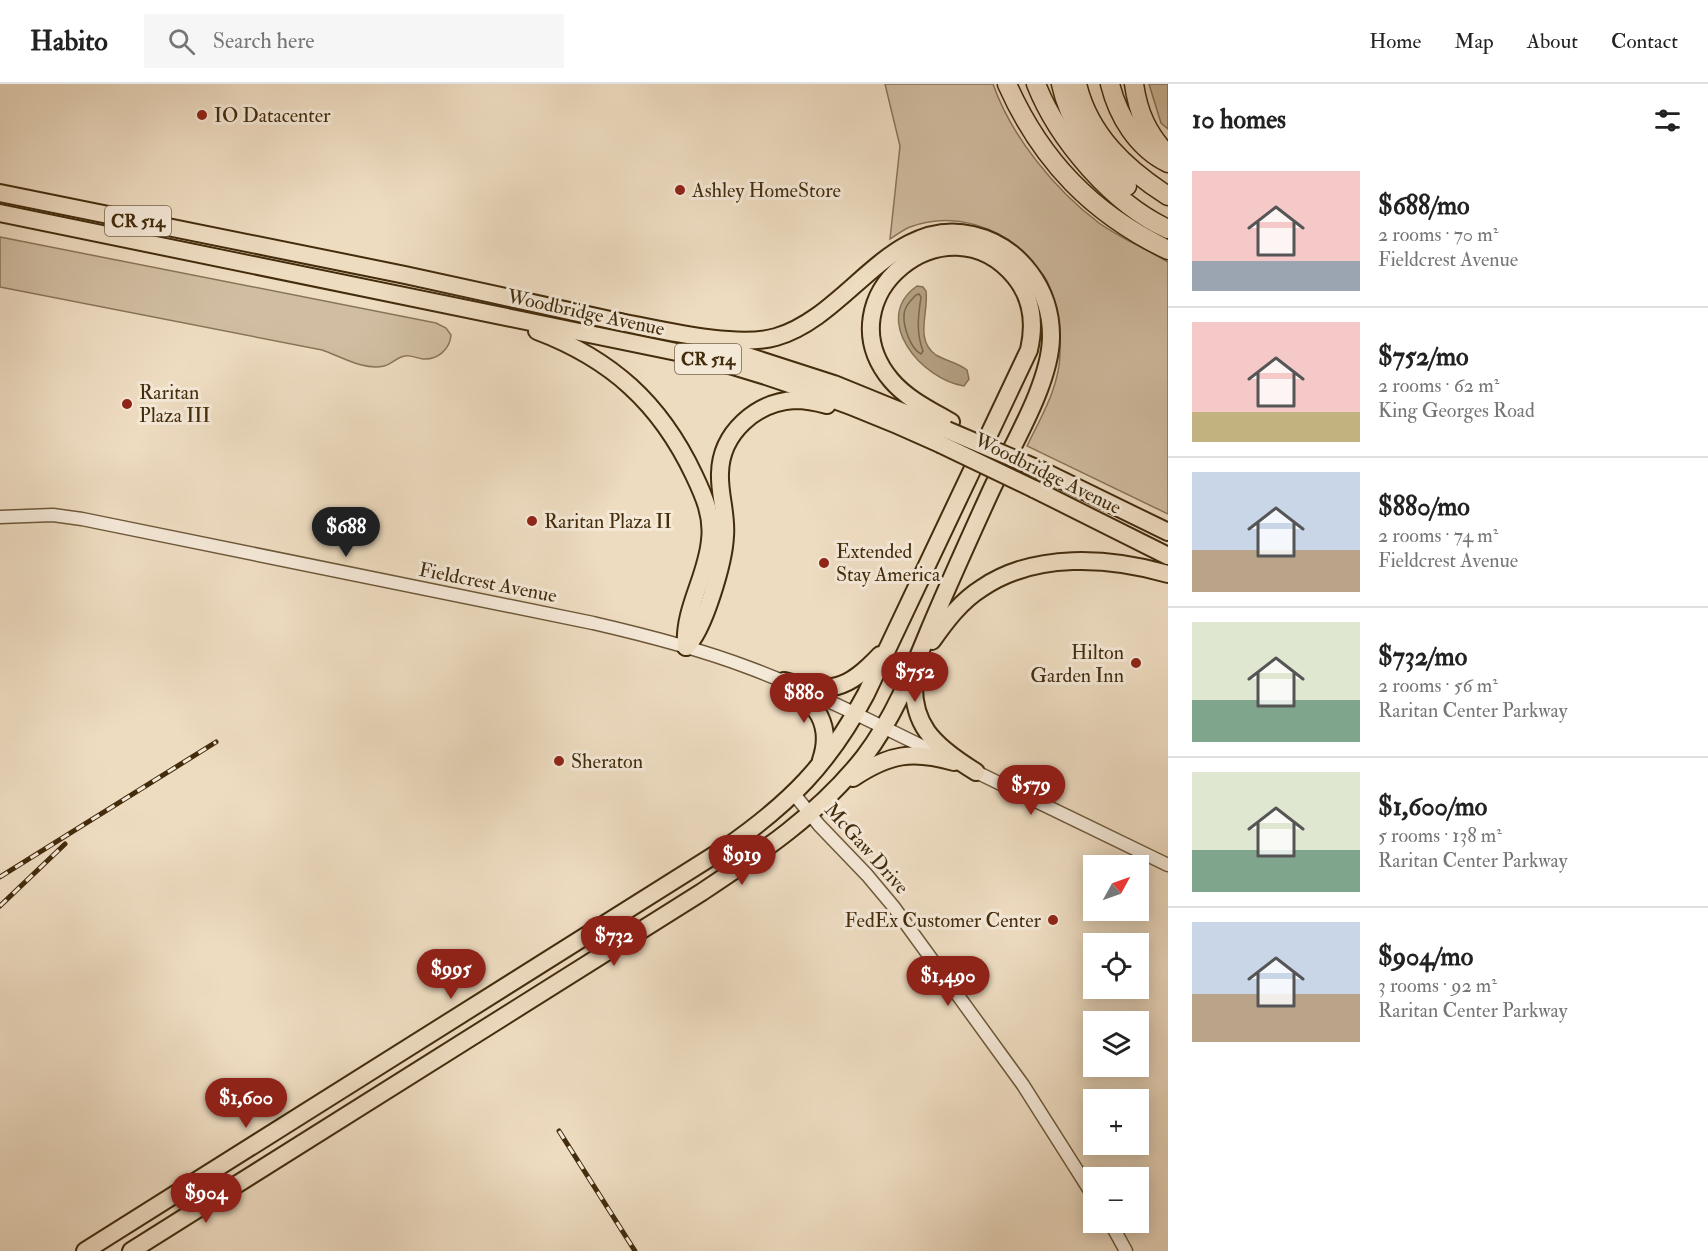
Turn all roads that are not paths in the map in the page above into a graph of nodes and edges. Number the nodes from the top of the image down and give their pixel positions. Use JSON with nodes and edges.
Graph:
{"nodes":[{"id":1,"x":1007,"y":84,"type":"edge"},
{"id":2,"x":1036,"y":84,"type":"edge"},
{"id":3,"x":1061,"y":84,"type":"edge"},
{"id":4,"x":1077,"y":84,"type":"edge"},
{"id":5,"x":1110,"y":84,"type":"edge"},
{"id":6,"x":1134,"y":84,"type":"edge"},
{"id":7,"x":1168,"y":155,"type":"edge"},
{"id":8,"x":1168,"y":163,"type":"edge"},
{"id":9,"x":0,"y":193,"type":"edge"},
{"id":10,"x":1168,"y":196,"type":"edge"},
{"id":11,"x":0,"y":213,"type":"edge"},
{"id":12,"x":1168,"y":217,"type":"edge"},
{"id":13,"x":1168,"y":230,"type":"edge"},
{"id":14,"x":1168,"y":250,"type":"edge"},
{"id":15,"x":466,"y":308,"type":"junction"},
{"id":16,"x":615,"y":321,"type":"junction"},
{"id":17,"x":946,"y":432,"type":"junction"},
{"id":18,"x":0,"y":517,"type":"edge"},
{"id":19,"x":1168,"y":532,"type":"edge"},
{"id":20,"x":1168,"y":556,"type":"edge"},
{"id":21,"x":1168,"y":574,"type":"edge"},
{"id":22,"x":893,"y":638,"type":"junction"},
{"id":23,"x":686,"y":646,"type":"junction"},
{"id":24,"x":915,"y":663,"type":"junction"},
{"id":25,"x":784,"y":681,"type":"junction"},
{"id":26,"x":855,"y":714,"type":"junction"},
{"id":27,"x":883,"y":728,"type":"junction"},
{"id":28,"x":954,"y":762,"type":"junction"},
{"id":29,"x":818,"y":769,"type":"junction"},
{"id":30,"x":976,"y":772,"type":"junction"},
{"id":31,"x":794,"y":794,"type":"junction"},
{"id":32,"x":828,"y":796,"type":"junction"},
{"id":33,"x":810,"y":814,"type":"junction"},
{"id":34,"x":1168,"y":865,"type":"edge"},
{"id":35,"x":1083,"y":1180,"type":"edge"},
{"id":36,"x":1116,"y":1233,"type":"edge"},
{"id":37,"x":85,"y":1251,"type":"edge"},
{"id":38,"x":131,"y":1251,"type":"edge"},
{"id":39,"x":1126,"y":1251,"type":"edge"}],
"edges":[{"from":1,"to":14,"type":"highway"},
{"from":2,"to":13,"type":"highway"},
{"from":3,"to":12,"type":"highway"},
{"from":4,"to":10,"type":"highway"},
{"from":5,"to":8,"type":"highway"},
{"from":6,"to":7,"type":"highway"},
{"from":9,"to":16,"type":"main road","name":"Woodbridge Avenue","number":"CR 514"},
{"from":11,"to":15,"type":"main road","name":"Woodbridge Avenue","number":"CR 514"},
{"from":15,"to":17,"type":"main road","name":"Woodbridge Avenue","number":"CR 514"},
{"from":15,"to":23,"type":"main road"},
{"from":16,"to":17,"type":"main road","name":"Woodbridge Avenue","number":"CR 514"},
{"from":16,"to":24,"type":"main road"},
{"from":17,"to":19,"type":"main road","name":"Woodbridge Avenue","number":"CR 514","bridge":true},
{"from":17,"to":20,"type":"main road","name":"Woodbridge Avenue","number":"CR 514","bridge":true},
{"from":17,"to":22,"type":"main road"},
{"from":17,"to":23,"type":"main road"},
{"from":18,"to":23,"type":"street","name":"Fieldcrest Avenue"},
{"from":21,"to":24,"type":"main road"},
{"from":22,"to":25,"type":"main road"},
{"from":22,"to":26,"type":"main road"},
{"from":23,"to":25,"type":"street","name":"Fieldcrest Avenue"},
{"from":24,"to":27,"type":"main road"},
{"from":24,"to":30,"type":"main road"},
{"from":25,"to":26,"type":"street","name":"Fieldcrest Avenue"},
{"from":25,"to":29,"type":"main road"},
{"from":26,"to":27,"type":"street","name":"Fieldcrest Avenue"},
{"from":26,"to":29,"type":"main road"},
{"from":27,"to":28,"type":"street","name":"Fieldcrest Avenue"},
{"from":27,"to":32,"type":"main road"},
{"from":28,"to":30,"type":"street","name":"Fieldcrest Avenue"},
{"from":28,"to":32,"type":"main road"},
{"from":29,"to":31,"type":"main road"},
{"from":30,"to":34,"type":"street","name":"Fieldcrest Avenue"},
{"from":31,"to":33,"type":"street","name":"McGaw Drive"},
{"from":31,"to":37,"type":"main road"},
{"from":32,"to":33,"type":"main road"},
{"from":33,"to":35,"type":"street","name":"McGaw Drive"},
{"from":33,"to":38,"type":"main road"},
{"from":36,"to":39,"type":"street"}]}
